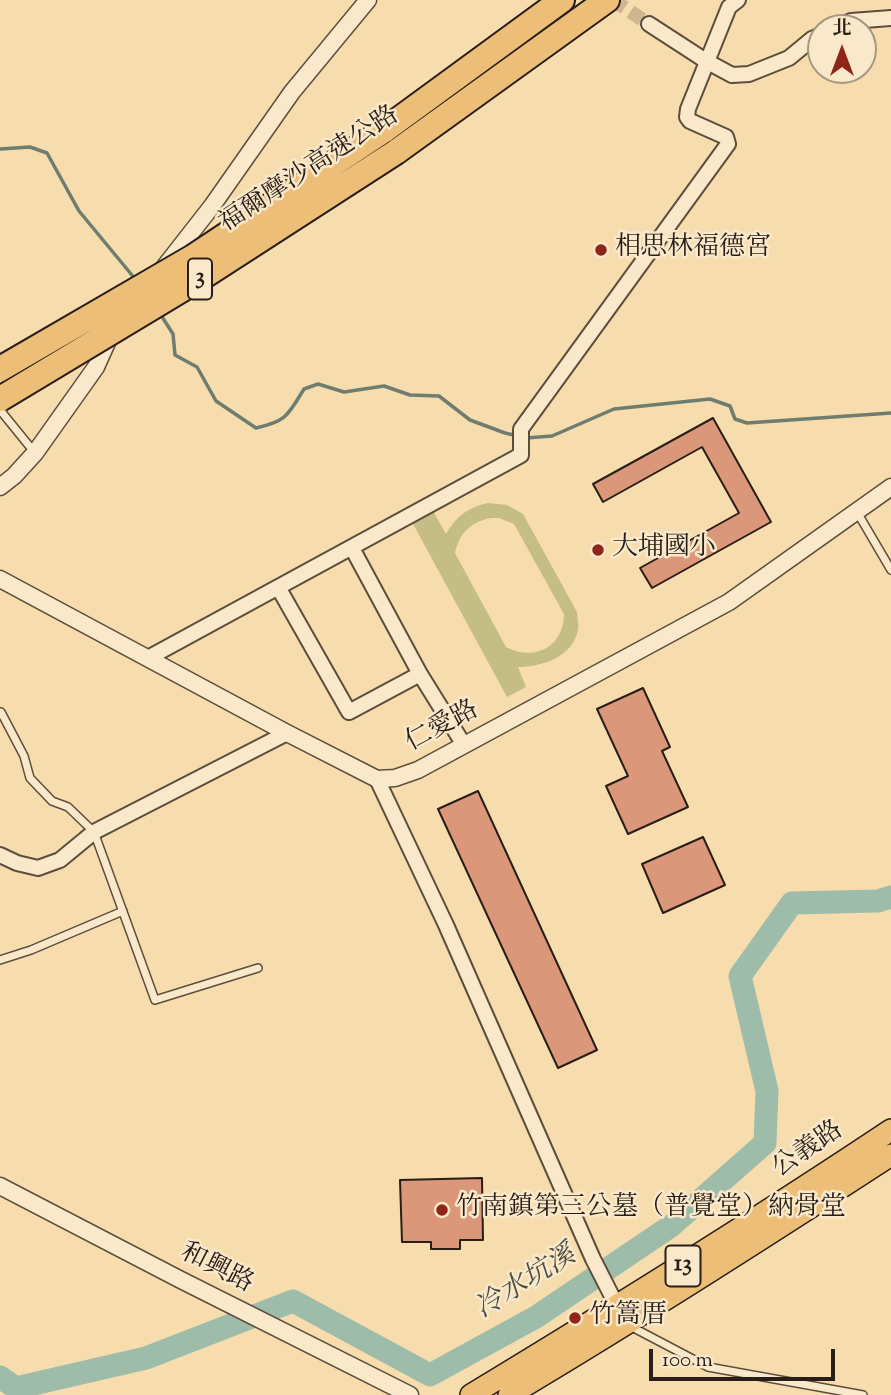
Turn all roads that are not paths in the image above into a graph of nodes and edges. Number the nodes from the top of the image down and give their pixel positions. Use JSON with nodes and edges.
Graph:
{"nodes":[{"id":1,"x":368,"y":0,"type":"edge"},
{"id":2,"x":562,"y":0,"type":"edge"},
{"id":3,"x":607,"y":0,"type":"edge"},
{"id":4,"x":738,"y":0,"type":"edge"},
{"id":5,"x":649,"y":24,"type":"tunnel mouth"},
{"id":6,"x":807,"y":43,"type":"edge"},
{"id":7,"x":706,"y":61,"type":"junction"},
{"id":8,"x":148,"y":288,"type":"junction"},
{"id":9,"x":109,"y":338,"type":"junction"},
{"id":10,"x":0,"y":359,"type":"edge"},
{"id":11,"x":0,"y":369,"type":"edge"},
{"id":12,"x":0,"y":399,"type":"edge"},
{"id":13,"x":0,"y":410,"type":"edge"},
{"id":14,"x":35,"y":453,"type":"junction"},
{"id":15,"x":0,"y":487,"type":"edge"},
{"id":16,"x":891,"y":487,"type":"edge"},
{"id":17,"x":856,"y":512,"type":"junction"},
{"id":18,"x":352,"y":548,"type":"junction"},
{"id":19,"x":891,"y":570,"type":"edge"},
{"id":20,"x":0,"y":579,"type":"edge"},
{"id":21,"x":278,"y":587,"type":"junction"},
{"id":22,"x":148,"y":658,"type":"junction"},
{"id":23,"x":420,"y":674,"type":"junction"},
{"id":24,"x":0,"y":712,"type":"edge"},
{"id":25,"x":288,"y":733,"type":"junction"},
{"id":26,"x":464,"y":745,"type":"junction"},
{"id":27,"x":377,"y":779,"type":"junction"},
{"id":28,"x":94,"y":832,"type":"junction"},
{"id":29,"x":0,"y":855,"type":"edge"},
{"id":30,"x":123,"y":911,"type":"junction"},
{"id":31,"x":0,"y":960,"type":"edge"},
{"id":32,"x":258,"y":968,"type":"dead end"},
{"id":33,"x":891,"y":1130,"type":"edge"},
{"id":34,"x":891,"y":1155,"type":"edge"},
{"id":35,"x":0,"y":1186,"type":"edge"},
{"id":36,"x":618,"y":1308,"type":"junction"},
{"id":37,"x":410,"y":1395,"type":"edge"},
{"id":38,"x":471,"y":1395,"type":"edge"},
{"id":39,"x":509,"y":1395,"type":"edge"},
{"id":40,"x":863,"y":1395,"type":"edge"}],
"edges":[{"from":1,"to":8,"type":"street"},
{"from":2,"to":11,"type":"highway","name":"福爾摩沙高速公路","number":"3","bridge":true},
{"from":3,"to":12,"type":"highway","name":"福爾摩沙高速公路","number":"3","bridge":true},
{"from":4,"to":7,"type":"street"},
{"from":5,"to":7,"type":"street"},
{"from":6,"to":7,"type":"street"},
{"from":7,"to":18,"type":"street"},
{"from":8,"to":9,"type":"street"},
{"from":8,"to":10,"type":"lane"},
{"from":9,"to":13,"type":"lane"},
{"from":9,"to":14,"type":"street"},
{"from":13,"to":14,"type":"lane"},
{"from":14,"to":15,"type":"street"},
{"from":16,"to":17,"type":"street","name":"仁愛路"},
{"from":17,"to":19,"type":"lane"},
{"from":17,"to":26,"type":"street","name":"仁愛路"},
{"from":18,"to":21,"type":"street"},
{"from":18,"to":23,"type":"street"},
{"from":20,"to":22,"type":"street"},
{"from":21,"to":22,"type":"street"},
{"from":21,"to":23,"type":"street"},
{"from":22,"to":25,"type":"street"},
{"from":23,"to":26,"type":"street"},
{"from":24,"to":28,"type":"lane"},
{"from":25,"to":27,"type":"street"},
{"from":25,"to":28,"type":"street"},
{"from":26,"to":27,"type":"street","name":"仁愛路"},
{"from":27,"to":36,"type":"street"},
{"from":28,"to":29,"type":"street"},
{"from":28,"to":30,"type":"lane"},
{"from":30,"to":31,"type":"lane"},
{"from":30,"to":32,"type":"lane"},
{"from":33,"to":36,"type":"main road","name":"公義路","number":"13"},
{"from":34,"to":36,"type":"main road","name":"公義路","number":"13"},
{"from":35,"to":37,"type":"street","name":"和興路"},
{"from":36,"to":38,"type":"main road","name":"公義路","number":"13"},
{"from":36,"to":39,"type":"main road","name":"公義路","number":"13"},
{"from":36,"to":40,"type":"lane"}]}
